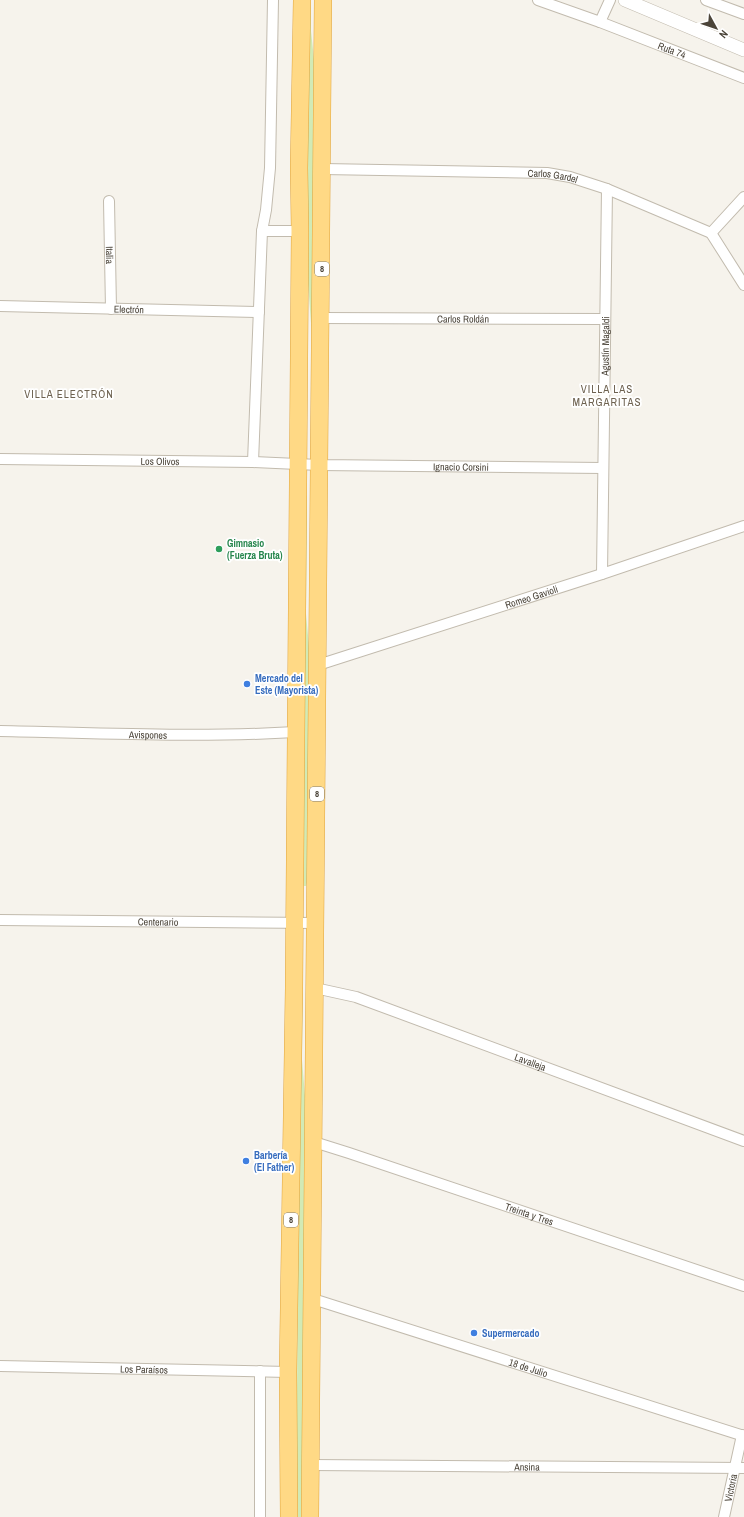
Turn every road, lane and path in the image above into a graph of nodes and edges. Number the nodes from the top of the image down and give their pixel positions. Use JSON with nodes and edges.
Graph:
{"nodes":[{"id":1,"x":274,"y":0,"type":"edge"},
{"id":2,"x":302,"y":0,"type":"edge"},
{"id":3,"x":324,"y":0,"type":"edge"},
{"id":4,"x":538,"y":0,"type":"edge"},
{"id":5,"x":610,"y":0,"type":"edge"},
{"id":6,"x":625,"y":0,"type":"edge"},
{"id":7,"x":706,"y":0,"type":"edge"},
{"id":8,"x":744,"y":14,"type":"edge"},
{"id":9,"x":600,"y":22,"type":"junction"},
{"id":10,"x":744,"y":50,"type":"edge"},
{"id":11,"x":744,"y":78,"type":"edge"},
{"id":12,"x":322,"y":169,"type":"junction"},
{"id":13,"x":607,"y":189,"type":"junction"},
{"id":14,"x":744,"y":197,"type":"edge"},
{"id":15,"x":108,"y":201,"type":"dead end"},
{"id":16,"x":262,"y":231,"type":"junction"},
{"id":17,"x":300,"y":231,"type":"junction"},
{"id":18,"x":712,"y":233,"type":"junction"},
{"id":19,"x":744,"y":285,"type":"edge"},
{"id":20,"x":0,"y":306,"type":"edge"},
{"id":21,"x":111,"y":309,"type":"junction"},
{"id":22,"x":259,"y":312,"type":"junction"},
{"id":23,"x":322,"y":318,"type":"junction"},
{"id":24,"x":604,"y":319,"type":"junction"},
{"id":25,"x":0,"y":459,"type":"edge"},
{"id":26,"x":253,"y":462,"type":"junction"},
{"id":27,"x":298,"y":463,"type":"junction"},
{"id":28,"x":319,"y":465,"type":"junction"},
{"id":29,"x":603,"y":468,"type":"junction"},
{"id":30,"x":744,"y":526,"type":"edge"},
{"id":31,"x":602,"y":574,"type":"junction"},
{"id":32,"x":318,"y":665,"type":"junction"},
{"id":33,"x":0,"y":731,"type":"edge"},
{"id":34,"x":296,"y":732,"type":"junction"},
{"id":35,"x":0,"y":920,"type":"edge"},
{"id":36,"x":294,"y":923,"type":"junction"},
{"id":37,"x":316,"y":923,"type":"junction"},
{"id":38,"x":315,"y":988,"type":"junction"},
{"id":39,"x":744,"y":1141,"type":"edge"},
{"id":40,"x":314,"y":1142,"type":"junction"},
{"id":41,"x":744,"y":1286,"type":"edge"},
{"id":42,"x":313,"y":1299,"type":"junction"},
{"id":43,"x":0,"y":1366,"type":"edge"},
{"id":44,"x":260,"y":1371,"type":"junction"},
{"id":45,"x":288,"y":1372,"type":"junction"},
{"id":46,"x":743,"y":1436,"type":"edge"},
{"id":47,"x":311,"y":1464,"type":"junction"},
{"id":48,"x":739,"y":1468,"type":"edge"},
{"id":49,"x":260,"y":1517,"type":"edge"},
{"id":50,"x":289,"y":1517,"type":"edge"},
{"id":51,"x":310,"y":1517,"type":"edge"},
{"id":52,"x":724,"y":1517,"type":"edge"}],
"edges":[{"from":1,"to":16,"type":"street"},
{"from":2,"to":17,"type":"highway","number":"8"},
{"from":3,"to":12,"type":"highway","number":"8"},
{"from":4,"to":9,"type":"street","name":"Ruta 74"},
{"from":5,"to":9,"type":"street"},
{"from":6,"to":10,"type":"street"},
{"from":7,"to":8,"type":"street"},
{"from":9,"to":11,"type":"street","name":"Ruta 74"},
{"from":12,"to":13,"type":"street","name":"Carlos Gardel"},
{"from":12,"to":23,"type":"highway","number":"8"},
{"from":13,"to":18,"type":"street","name":"Carlos Gardel"},
{"from":13,"to":24,"type":"street","name":"Agustín Magaldi"},
{"from":14,"to":18,"type":"street"},
{"from":15,"to":21,"type":"street","name":"Italia"},
{"from":16,"to":17,"type":"street"},
{"from":16,"to":22,"type":"street"},
{"from":17,"to":27,"type":"highway","number":"8"},
{"from":18,"to":19,"type":"street"},
{"from":20,"to":21,"type":"street","name":"Electrón"},
{"from":21,"to":22,"type":"street","name":"Electrón"},
{"from":22,"to":26,"type":"street"},
{"from":23,"to":24,"type":"street","name":"Carlos Roldán"},
{"from":23,"to":28,"type":"highway","number":"8"},
{"from":24,"to":29,"type":"street","name":"Agustín Magaldi"},
{"from":25,"to":26,"type":"street","name":"Los Olivos"},
{"from":26,"to":27,"type":"street","name":"Los Olivos"},
{"from":27,"to":28,"type":"street","name":"Los Olivos"},
{"from":27,"to":34,"type":"highway","number":"8"},
{"from":28,"to":29,"type":"street","name":"Ignacio Corsini"},
{"from":28,"to":32,"type":"highway","number":"8"},
{"from":29,"to":31,"type":"street","name":"Agustín Magaldi"},
{"from":30,"to":31,"type":"street","name":"Romeo Gavioli"},
{"from":31,"to":32,"type":"street","name":"Romeo Gavioli"},
{"from":32,"to":37,"type":"highway","number":"8"},
{"from":33,"to":34,"type":"street","name":"Avispones"},
{"from":34,"to":36,"type":"highway","number":"8"},
{"from":35,"to":36,"type":"street","name":"Centenario"},
{"from":36,"to":37,"type":"street","name":"Centenario"},
{"from":36,"to":45,"type":"highway","number":"8"},
{"from":37,"to":38,"type":"highway","number":"8"},
{"from":38,"to":39,"type":"street","name":"Lavalleja"},
{"from":38,"to":40,"type":"highway","number":"8"},
{"from":40,"to":41,"type":"street","name":"Treinta y Tres"},
{"from":40,"to":42,"type":"highway","number":"8"},
{"from":42,"to":46,"type":"street","name":"18 de Julio"},
{"from":42,"to":47,"type":"highway","number":"8"},
{"from":43,"to":44,"type":"street","name":"Los Paraísos"},
{"from":44,"to":45,"type":"street","name":"Los Paraísos"},
{"from":44,"to":49,"type":"street"},
{"from":45,"to":50,"type":"highway","number":"8"},
{"from":46,"to":48,"type":"street","name":"Victoria"},
{"from":47,"to":48,"type":"street","name":"Ansina"},
{"from":47,"to":51,"type":"highway","number":"8"},
{"from":48,"to":52,"type":"street","name":"Victoria"}]}
